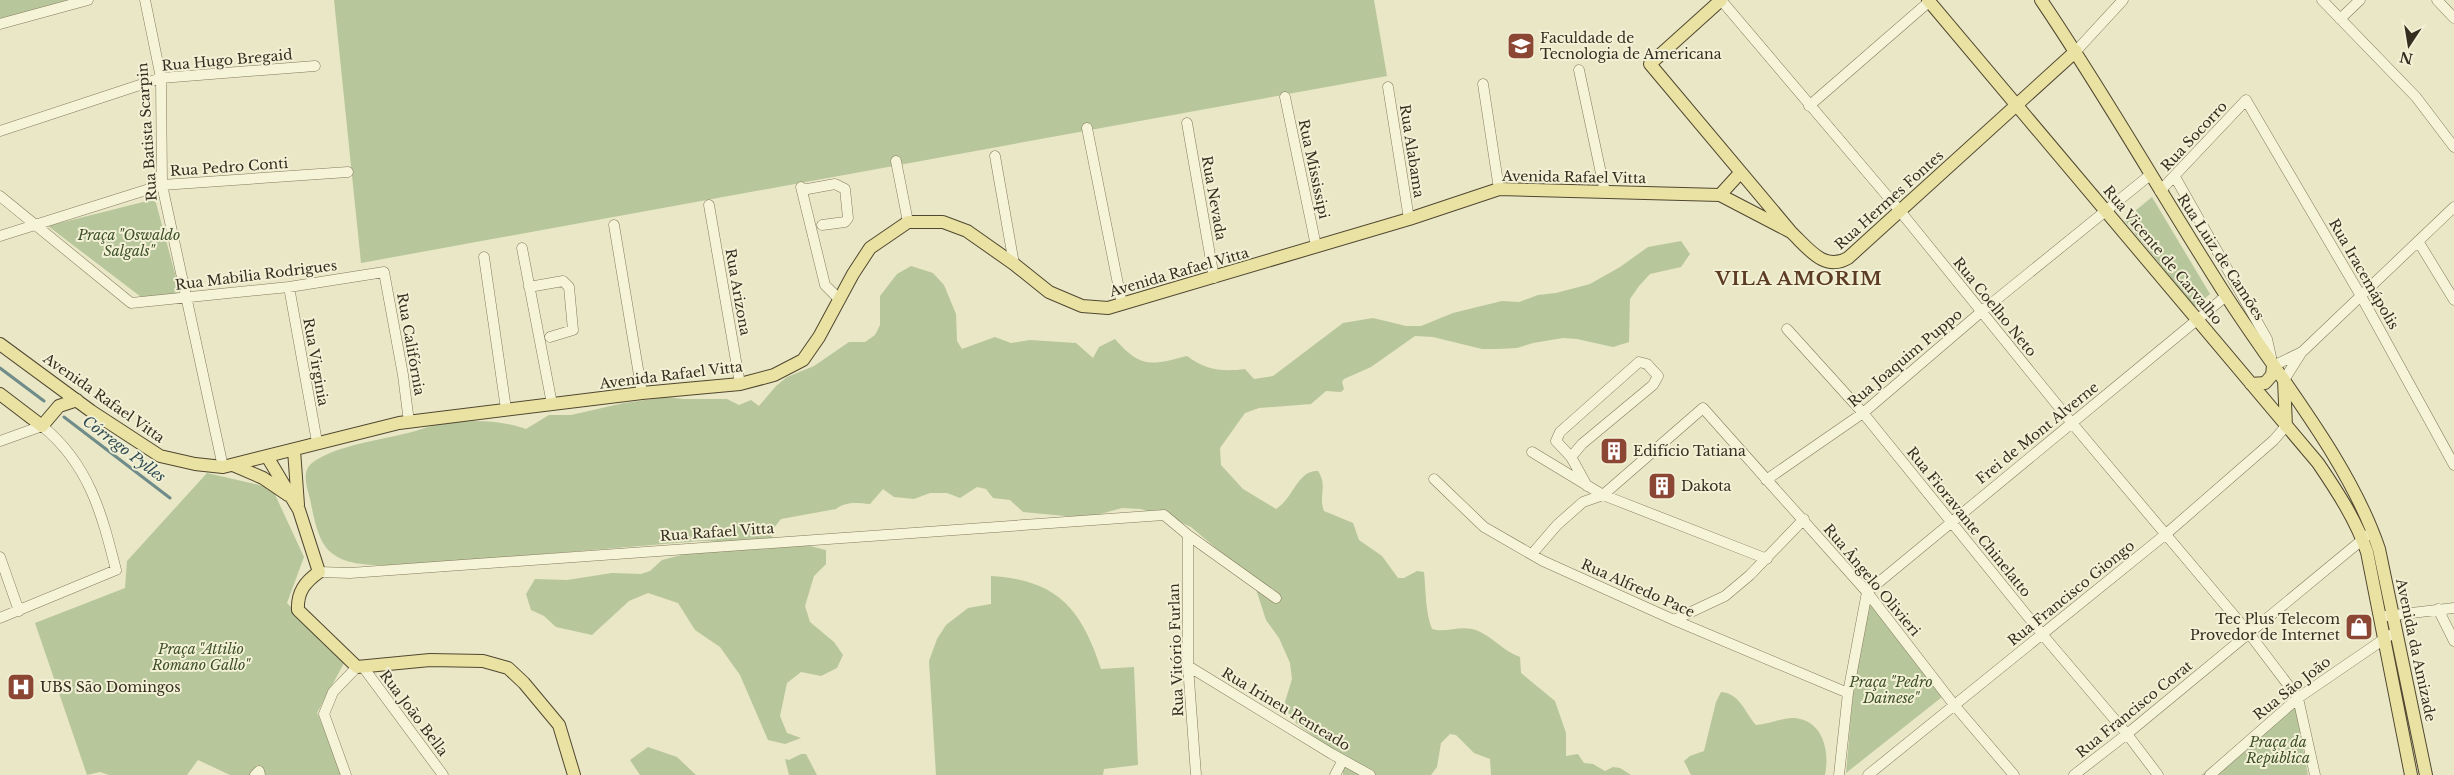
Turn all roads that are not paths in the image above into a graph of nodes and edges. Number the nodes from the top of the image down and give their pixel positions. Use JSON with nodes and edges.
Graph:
{"nodes":[{"id":1,"x":88,"y":0,"type":"edge"},
{"id":2,"x":145,"y":0,"type":"edge"},
{"id":3,"x":1721,"y":0,"type":"edge"},
{"id":4,"x":1929,"y":0,"type":"edge"},
{"id":5,"x":2041,"y":0,"type":"edge"},
{"id":6,"x":2123,"y":0,"type":"edge"},
{"id":7,"x":2322,"y":0,"type":"edge"},
{"id":8,"x":2360,"y":0,"type":"edge"},
{"id":9,"x":2437,"y":0,"type":"edge"},
{"id":10,"x":2454,"y":18,"type":"edge"},
{"id":11,"x":2340,"y":19,"type":"junction"},
{"id":12,"x":0,"y":24,"type":"edge"},
{"id":13,"x":2076,"y":51,"type":"junction"},
{"id":14,"x":315,"y":66,"type":"dead end"},
{"id":15,"x":1579,"y":70,"type":"dead end"},
{"id":16,"x":161,"y":78,"type":"junction"},
{"id":17,"x":1482,"y":84,"type":"dead end"},
{"id":18,"x":1388,"y":87,"type":"dead end"},
{"id":19,"x":1285,"y":97,"type":"dead end"},
{"id":20,"x":2246,"y":100,"type":"joint"},
{"id":21,"x":1810,"y":106,"type":"junction"},
{"id":22,"x":2015,"y":106,"type":"junction"},
{"id":23,"x":1187,"y":123,"type":"dead end"},
{"id":24,"x":1087,"y":128,"type":"dead end"},
{"id":25,"x":0,"y":131,"type":"edge"},
{"id":26,"x":2454,"y":147,"type":"edge"},
{"id":27,"x":995,"y":156,"type":"dead end"},
{"id":28,"x":896,"y":161,"type":"dead end"},
{"id":29,"x":348,"y":172,"type":"dead end"},
{"id":30,"x":1740,"y":173,"type":"junction"},
{"id":31,"x":2150,"y":175,"type":"junction"},
{"id":32,"x":2175,"y":177,"type":"junction"},
{"id":33,"x":162,"y":185,"type":"junction"},
{"id":34,"x":1499,"y":188,"type":"junction"},
{"id":35,"x":2160,"y":191,"type":"junction"},
{"id":36,"x":1605,"y":192,"type":"junction"},
{"id":37,"x":1720,"y":195,"type":"junction"},
{"id":38,"x":0,"y":196,"type":"edge"},
{"id":39,"x":709,"y":205,"type":"dead end"},
{"id":40,"x":2454,"y":206,"type":"edge"},
{"id":41,"x":2106,"y":211,"type":"junction"},
{"id":42,"x":1900,"y":212,"type":"junction"},
{"id":43,"x":1409,"y":219,"type":"junction"},
{"id":44,"x":908,"y":222,"type":"junction"},
{"id":45,"x":34,"y":224,"type":"junction"},
{"id":46,"x":614,"y":224,"type":"dead end"},
{"id":47,"x":822,"y":225,"type":"dead end"},
{"id":48,"x":1791,"y":232,"type":"junction"},
{"id":49,"x":0,"y":236,"type":"edge"},
{"id":50,"x":2418,"y":241,"type":"junction"},
{"id":51,"x":1316,"y":246,"type":"junction"},
{"id":52,"x":522,"y":248,"type":"dead end"},
{"id":53,"x":484,"y":257,"type":"dead end"},
{"id":54,"x":1014,"y":264,"type":"junction"},
{"id":55,"x":384,"y":272,"type":"joint"},
{"id":56,"x":1214,"y":278,"type":"junction"},
{"id":57,"x":289,"y":287,"type":"junction"},
{"id":58,"x":530,"y":288,"type":"junction"},
{"id":59,"x":2226,"y":296,"type":"junction"},
{"id":60,"x":2361,"y":296,"type":"junction"},
{"id":61,"x":188,"y":298,"type":"junction"},
{"id":62,"x":839,"y":299,"type":"junction"},
{"id":63,"x":2454,"y":300,"type":"edge"},
{"id":64,"x":1122,"y":304,"type":"junction"},
{"id":65,"x":1981,"y":312,"type":"junction"},
{"id":66,"x":2198,"y":320,"type":"junction"},
{"id":67,"x":1787,"y":329,"type":"dead end"},
{"id":68,"x":550,"y":337,"type":"dead end"},
{"id":69,"x":0,"y":344,"type":"edge"},
{"id":70,"x":2302,"y":352,"type":"junction"},
{"id":71,"x":2273,"y":366,"type":"junction"},
{"id":72,"x":2284,"y":380,"type":"junction"},
{"id":73,"x":740,"y":384,"type":"junction"},
{"id":74,"x":2251,"y":384,"type":"junction"},
{"id":75,"x":59,"y":386,"type":"junction"},
{"id":76,"x":642,"y":393,"type":"junction"},
{"id":77,"x":0,"y":394,"type":"edge"},
{"id":78,"x":77,"y":400,"type":"junction"},
{"id":79,"x":552,"y":404,"type":"junction"},
{"id":80,"x":59,"y":406,"type":"junction"},
{"id":81,"x":506,"y":409,"type":"junction"},
{"id":82,"x":1863,"y":413,"type":"junction"},
{"id":83,"x":409,"y":422,"type":"junction"},
{"id":84,"x":2071,"y":422,"type":"junction"},
{"id":85,"x":42,"y":426,"type":"junction"},
{"id":86,"x":2286,"y":426,"type":"junction"},
{"id":87,"x":0,"y":441,"type":"edge"},
{"id":88,"x":317,"y":442,"type":"junction"},
{"id":89,"x":294,"y":450,"type":"junction"},
{"id":90,"x":1532,"y":452,"type":"dead end"},
{"id":91,"x":1571,"y":457,"type":"junction"},
{"id":92,"x":268,"y":458,"type":"junction"},
{"id":93,"x":2454,"y":465,"type":"edge"},
{"id":94,"x":228,"y":466,"type":"junction"},
{"id":95,"x":1434,"y":479,"type":"dead end"},
{"id":96,"x":1766,"y":480,"type":"junction"},
{"id":97,"x":1587,"y":486,"type":"junction"},
{"id":98,"x":1603,"y":495,"type":"junction"},
{"id":99,"x":296,"y":504,"type":"junction"},
{"id":100,"x":1804,"y":520,"type":"junction"},
{"id":101,"x":1950,"y":522,"type":"junction"},
{"id":102,"x":2166,"y":534,"type":"junction"},
{"id":103,"x":2367,"y":535,"type":"junction"},
{"id":104,"x":1188,"y":536,"type":"junction"},
{"id":105,"x":1532,"y":554,"type":"junction"},
{"id":106,"x":0,"y":557,"type":"edge"},
{"id":107,"x":1767,"y":558,"type":"junction"},
{"id":108,"x":319,"y":572,"type":"junction"},
{"id":109,"x":1867,"y":592,"type":"junction"},
{"id":110,"x":1276,"y":598,"type":"dead end"},
{"id":111,"x":2454,"y":608,"type":"edge"},
{"id":112,"x":2438,"y":609,"type":"junction"},
{"id":113,"x":19,"y":611,"type":"junction"},
{"id":114,"x":2394,"y":614,"type":"junction"},
{"id":115,"x":2381,"y":617,"type":"junction"},
{"id":116,"x":0,"y":618,"type":"edge"},
{"id":117,"x":1674,"y":620,"type":"junction"},
{"id":118,"x":2248,"y":632,"type":"junction"},
{"id":119,"x":2042,"y":634,"type":"junction"},
{"id":120,"x":2391,"y":634,"type":"junction"},
{"id":121,"x":2454,"y":640,"type":"edge"},
{"id":122,"x":1188,"y":666,"type":"junction"},
{"id":123,"x":360,"y":667,"type":"junction"},
{"id":124,"x":1848,"y":693,"type":"junction"},
{"id":125,"x":2298,"y":698,"type":"junction"},
{"id":126,"x":1955,"y":706,"type":"junction"},
{"id":127,"x":2127,"y":734,"type":"junction"},
{"id":128,"x":1344,"y":760,"type":"junction"},
{"id":129,"x":346,"y":775,"type":"edge"},
{"id":130,"x":443,"y":775,"type":"edge"},
{"id":131,"x":574,"y":775,"type":"edge"},
{"id":132,"x":1196,"y":775,"type":"edge"},
{"id":133,"x":1335,"y":775,"type":"edge"},
{"id":134,"x":1370,"y":775,"type":"edge"},
{"id":135,"x":1839,"y":775,"type":"edge"},
{"id":136,"x":1868,"y":775,"type":"edge"},
{"id":137,"x":2014,"y":775,"type":"edge"},
{"id":138,"x":2074,"y":775,"type":"edge"},
{"id":139,"x":2158,"y":775,"type":"edge"},
{"id":140,"x":2210,"y":775,"type":"edge"},
{"id":141,"x":2315,"y":775,"type":"edge"},
{"id":142,"x":2411,"y":775,"type":"edge"},
{"id":143,"x":2426,"y":775,"type":"edge"}],
"edges":[{"from":1,"to":12,"type":"street"},
{"from":2,"to":16,"type":"street","name":"Rua Batista Scarpin"},
{"from":3,"to":21,"type":"street","name":"Rua Coelho Neto"},
{"from":3,"to":30,"type":"main road","name":"Rua Hermes Fontes"},
{"from":4,"to":21,"type":"street"},
{"from":4,"to":22,"type":"main road","name":"Rua Vicente de Carvalho"},
{"from":5,"to":13,"type":"main road","name":"Rua Luiz de Camões"},
{"from":6,"to":13,"type":"street"},
{"from":7,"to":11,"type":"street"},
{"from":8,"to":11,"type":"street"},
{"from":9,"to":10,"type":"street"},
{"from":11,"to":26,"type":"street"},
{"from":13,"to":22,"type":"main road","name":"Rua Hermes Fontes"},
{"from":13,"to":31,"type":"main road","name":"Rua Luiz de Camões"},
{"from":14,"to":16,"type":"street","name":"Rua Hugo Bregaid"},
{"from":15,"to":36,"type":"street"},
{"from":16,"to":25,"type":"street","name":"Rua Hugo Bregaid"},
{"from":16,"to":33,"type":"street","name":"Rua Batista Scarpin"},
{"from":17,"to":34,"type":"street"},
{"from":18,"to":43,"type":"street","name":"Rua Alabama"},
{"from":19,"to":51,"type":"street","name":"Rua Mississipi"},
{"from":20,"to":32,"type":"street","name":"Rua Socorro"},
{"from":20,"to":60,"type":"street","name":"Rua Iracemápolis"},
{"from":21,"to":42,"type":"street","name":"Rua Coelho Neto"},
{"from":22,"to":41,"type":"main road","name":"Rua Vicente de Carvalho"},
{"from":22,"to":42,"type":"main road","name":"Rua Hermes Fontes"},
{"from":23,"to":56,"type":"street","name":"Rua Nevada"},
{"from":24,"to":64,"type":"street"},
{"from":27,"to":54,"type":"street"},
{"from":28,"to":44,"type":"street"},
{"from":29,"to":33,"type":"street","name":"Rua Pedro Conti"},
{"from":30,"to":37,"type":"main road"},
{"from":30,"to":48,"type":"main road","name":"Rua Hermes Fontes"},
{"from":31,"to":35,"type":"main road","name":"Rua Luiz de Camões"},
{"from":31,"to":41,"type":"street","name":"Rua Joaquim Puppo"},
{"from":32,"to":35,"type":"street","name":"Rua Socorro"},
{"from":32,"to":71,"type":"street"},
{"from":33,"to":45,"type":"street","name":"Rua Pedro Conti"},
{"from":33,"to":61,"type":"street","name":"Rua Batista Scarpin"},
{"from":34,"to":36,"type":"main road","name":"Avenida Rafael Vitta"},
{"from":34,"to":43,"type":"main road","name":"Avenida Rafael Vitta"},
{"from":35,"to":59,"type":"main road","name":"Rua Luiz de Camões"},
{"from":36,"to":37,"type":"main road","name":"Avenida Rafael Vitta"},
{"from":37,"to":48,"type":"main road","name":"Avenida Rafael Vitta"},
{"from":38,"to":45,"type":"street"},
{"from":39,"to":73,"type":"street","name":"Rua Arizona"},
{"from":40,"to":50,"type":"street"},
{"from":41,"to":65,"type":"street","name":"Rua Joaquim Puppo"},
{"from":41,"to":66,"type":"main road","name":"Rua Vicente de Carvalho"},
{"from":42,"to":48,"type":"main road","name":"Rua Hermes Fontes"},
{"from":42,"to":65,"type":"street","name":"Rua Coelho Neto"},
{"from":43,"to":51,"type":"main road","name":"Avenida Rafael Vitta"},
{"from":44,"to":54,"type":"main road","name":"Avenida Rafael Vitta"},
{"from":44,"to":62,"type":"main road","name":"Avenida Rafael Vitta"},
{"from":45,"to":49,"type":"street","name":"Rua Pedro Conti"},
{"from":45,"to":61,"type":"street","name":"Rua Mabilia Rodrigues"},
{"from":46,"to":76,"type":"street"},
{"from":47,"to":62,"type":"street"},
{"from":50,"to":60,"type":"street"},
{"from":50,"to":63,"type":"street"},
{"from":51,"to":56,"type":"main road","name":"Avenida Rafael Vitta"},
{"from":52,"to":58,"type":"street"},
{"from":53,"to":81,"type":"street"},
{"from":54,"to":64,"type":"main road","name":"Avenida Rafael Vitta"},
{"from":55,"to":57,"type":"street","name":"Rua Mabilia Rodrigues"},
{"from":55,"to":83,"type":"street","name":"Rua Califórnia"},
{"from":56,"to":64,"type":"main road","name":"Avenida Rafael Vitta"},
{"from":57,"to":61,"type":"street","name":"Rua Mabilia Rodrigues"},
{"from":57,"to":88,"type":"street","name":"Rua Virginia"},
{"from":58,"to":68,"type":"street"},
{"from":58,"to":79,"type":"street"},
{"from":59,"to":66,"type":"street","name":"Frei de Mont Alverne"},
{"from":59,"to":71,"type":"main road","name":"Rua Luiz de Camões"},
{"from":60,"to":70,"type":"street"},
{"from":60,"to":93,"type":"street","name":"Rua Iracemápolis"},
{"from":61,"to":94,"type":"street","name":"Rua Batista Scarpin"},
{"from":62,"to":73,"type":"main road","name":"Avenida Rafael Vitta"},
{"from":65,"to":82,"type":"street","name":"Rua Joaquim Puppo"},
{"from":65,"to":84,"type":"street","name":"Rua Coelho Neto"},
{"from":66,"to":74,"type":"main road","name":"Rua Vicente de Carvalho"},
{"from":66,"to":84,"type":"street","name":"Frei de Mont Alverne"},
{"from":67,"to":82,"type":"street","name":"Rua Fioravante Chinelatto"},
{"from":69,"to":75,"type":"main road","name":"Avenida Rafael Vitta"},
{"from":70,"to":71,"type":"street"},
{"from":70,"to":72,"type":"street"},
{"from":71,"to":72,"type":"main road","name":"Rua Luiz de Camões"},
{"from":71,"to":74,"type":"main road"},
{"from":72,"to":86,"type":"main road"},
{"from":72,"to":103,"type":"main road","name":"Rua Luiz de Camões"},
{"from":73,"to":76,"type":"main road","name":"Avenida Rafael Vitta"},
{"from":74,"to":86,"type":"main road","name":"Rua Vicente de Carvalho"},
{"from":75,"to":78,"type":"main road","name":"Avenida Rafael Vitta"},
{"from":75,"to":80,"type":"main road"},
{"from":76,"to":79,"type":"main road","name":"Avenida Rafael Vitta"},
{"from":77,"to":85,"type":"main road"},
{"from":78,"to":80,"type":"main road"},
{"from":78,"to":94,"type":"main road","name":"Avenida Rafael Vitta"},
{"from":79,"to":81,"type":"main road","name":"Avenida Rafael Vitta"},
{"from":80,"to":85,"type":"main road"},
{"from":81,"to":83,"type":"main road","name":"Avenida Rafael Vitta"},
{"from":82,"to":96,"type":"street","name":"Rua Joaquim Puppo"},
{"from":82,"to":101,"type":"street","name":"Rua Fioravante Chinelatto"},
{"from":83,"to":88,"type":"main road","name":"Avenida Rafael Vitta"},
{"from":84,"to":101,"type":"street","name":"Frei de Mont Alverne"},
{"from":84,"to":102,"type":"street","name":"Rua Coelho Neto"},
{"from":85,"to":87,"type":"street"},
{"from":85,"to":113,"type":"street"},
{"from":86,"to":102,"type":"street","name":"Rua Francisco Giongo"},
{"from":86,"to":103,"type":"main road","name":"Rua Vicente de Carvalho"},
{"from":88,"to":89,"type":"main road","name":"Avenida Rafael Vitta"},
{"from":89,"to":92,"type":"main road","name":"Avenida Rafael Vitta"},
{"from":89,"to":99,"type":"main road"},
{"from":90,"to":97,"type":"street"},
{"from":91,"to":91,"type":"street"},
{"from":91,"to":97,"type":"street"},
{"from":92,"to":94,"type":"main road","name":"Avenida Rafael Vitta"},
{"from":92,"to":99,"type":"main road"},
{"from":94,"to":99,"type":"main road"},
{"from":95,"to":105,"type":"street","name":"Rua Alfredo Pace"},
{"from":96,"to":98,"type":"street","name":"Rua Ângelo Olivieri"},
{"from":96,"to":100,"type":"street","name":"Rua Ângelo Olivieri"},
{"from":97,"to":98,"type":"street"},
{"from":98,"to":105,"type":"street"},
{"from":98,"to":107,"type":"street"},
{"from":99,"to":108,"type":"main road"},
{"from":100,"to":107,"type":"street"},
{"from":100,"to":109,"type":"street","name":"Rua Ângelo Olivieri"},
{"from":101,"to":109,"type":"street","name":"Frei de Mont Alverne"},
{"from":101,"to":119,"type":"street","name":"Rua Fioravante Chinelatto"},
{"from":102,"to":118,"type":"street","name":"Rua Coelho Neto"},
{"from":102,"to":119,"type":"street","name":"Rua Francisco Giongo"},
{"from":103,"to":114,"type":"main road","name":"Avenida da Amizade"},
{"from":103,"to":115,"type":"main road","name":"Avenida da Amizade"},
{"from":103,"to":118,"type":"street","name":"Rua Francisco Corat"},
{"from":104,"to":108,"type":"street","name":"Rua Rafael Vitta"},
{"from":104,"to":110,"type":"street"},
{"from":104,"to":122,"type":"street","name":"Rua Vitório Furlan"},
{"from":105,"to":117,"type":"street","name":"Rua Alfredo Pace"},
{"from":106,"to":113,"type":"street"},
{"from":107,"to":117,"type":"street"},
{"from":108,"to":123,"type":"main road"},
{"from":109,"to":124,"type":"street"},
{"from":109,"to":126,"type":"street","name":"Rua Ângelo Olivieri"},
{"from":111,"to":112,"type":"street"},
{"from":112,"to":114,"type":"street"},
{"from":112,"to":121,"type":"street"},
{"from":113,"to":116,"type":"street"},
{"from":114,"to":115,"type":"street"},
{"from":114,"to":120,"type":"main road","name":"Avenida da Amizade"},
{"from":115,"to":120,"type":"main road","name":"Avenida da Amizade"},
{"from":117,"to":124,"type":"street","name":"Rua Alfredo Pace"},
{"from":118,"to":125,"type":"street","name":"Rua Coelho Neto"},
{"from":118,"to":127,"type":"street","name":"Rua Francisco Corat"},
{"from":119,"to":126,"type":"street","name":"Rua Francisco Giongo"},
{"from":119,"to":127,"type":"street","name":"Rua Fioravante Chinelatto"},
{"from":120,"to":125,"type":"street","name":"Rua São João"},
{"from":120,"to":142,"type":"main road","name":"Avenida da Amizade"},
{"from":120,"to":143,"type":"main road","name":"Avenida da Amizade"},
{"from":122,"to":128,"type":"street","name":"Rua Irineu Penteado"},
{"from":122,"to":132,"type":"street","name":"Rua Vitório Furlan"},
{"from":123,"to":129,"type":"street"},
{"from":123,"to":130,"type":"street","name":"Rua João Bella"},
{"from":123,"to":131,"type":"main road"},
{"from":124,"to":135,"type":"street"},
{"from":125,"to":140,"type":"street","name":"Rua São João"},
{"from":125,"to":141,"type":"street"},
{"from":126,"to":136,"type":"street","name":"Rua Francisco Giongo"},
{"from":126,"to":137,"type":"street","name":"Rua Ângelo Olivieri"},
{"from":127,"to":138,"type":"street","name":"Rua Francisco Corat"},
{"from":127,"to":139,"type":"street","name":"Rua Fioravante Chinelatto"},
{"from":128,"to":133,"type":"street"},
{"from":128,"to":134,"type":"street","name":"Rua Irineu Penteado"}]}
